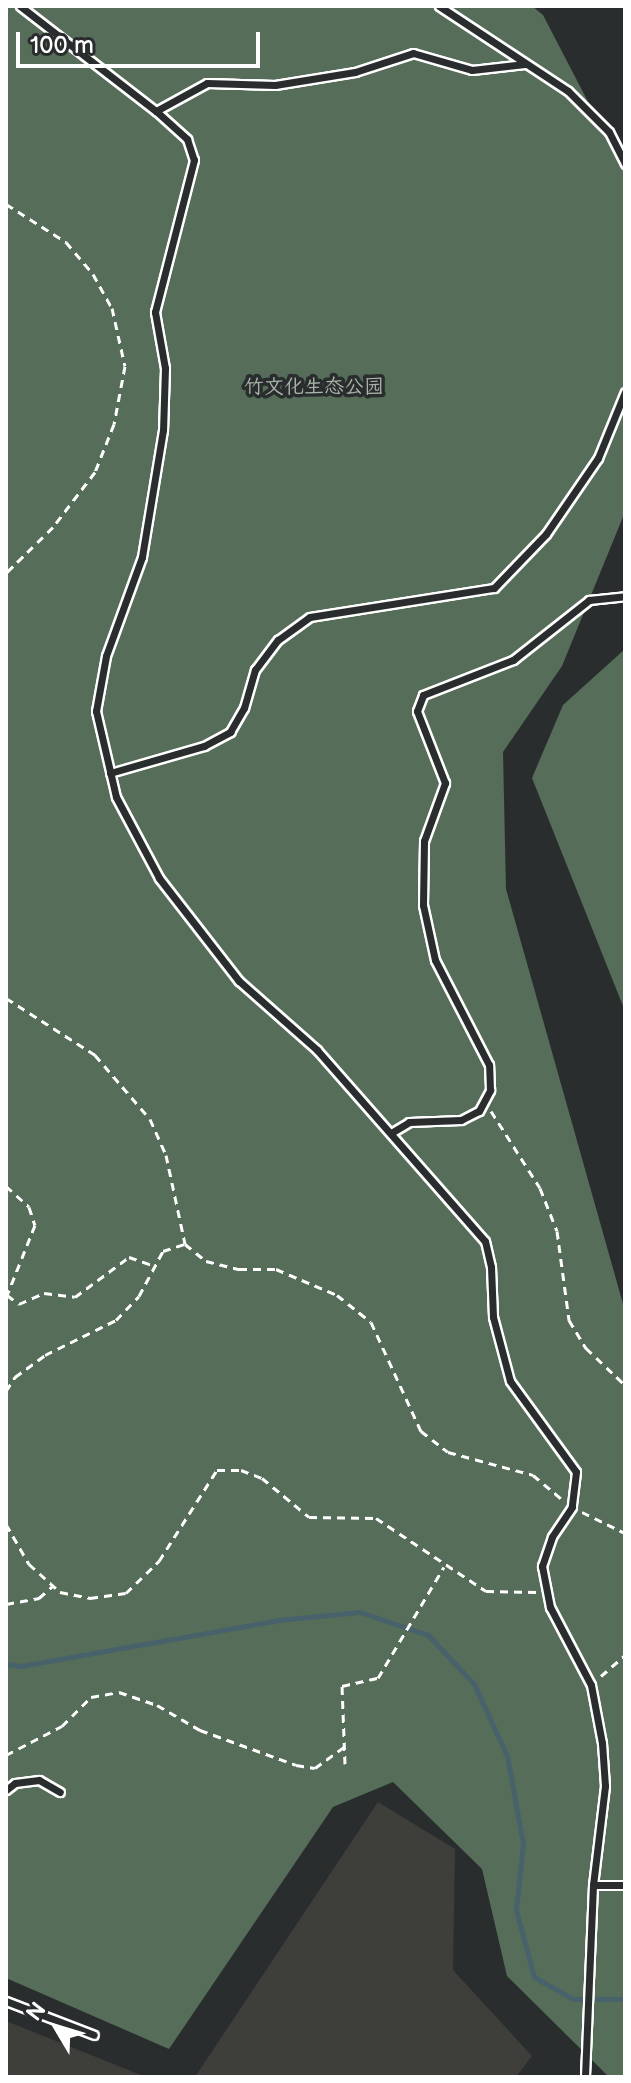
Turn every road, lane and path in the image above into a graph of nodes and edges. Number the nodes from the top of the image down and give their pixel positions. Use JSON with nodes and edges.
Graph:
{"nodes":[{"id":1,"x":20,"y":6,"type":"edge"},
{"id":2,"x":439,"y":6,"type":"edge"},
{"id":3,"x":525,"y":64,"type":"junction"},
{"id":4,"x":156,"y":111,"type":"junction"},
{"id":5,"x":625,"y":164,"type":"edge"},
{"id":6,"x":6,"y":204,"type":"edge"},
{"id":7,"x":625,"y":392,"type":"edge"},
{"id":8,"x":6,"y":573,"type":"edge"},
{"id":9,"x":625,"y":596,"type":"edge"},
{"id":10,"x":110,"y":773,"type":"junction"},
{"id":11,"x":6,"y":998,"type":"edge"},
{"id":12,"x":484,"y":1102,"type":"junction"},
{"id":13,"x":391,"y":1133,"type":"junction"},
{"id":14,"x":6,"y":1186,"type":"edge"},
{"id":15,"x":185,"y":1244,"type":"junction"},
{"id":16,"x":153,"y":1266,"type":"junction"},
{"id":17,"x":6,"y":1296,"type":"edge"},
{"id":18,"x":625,"y":1385,"type":"edge"},
{"id":19,"x":6,"y":1391,"type":"edge"},
{"id":20,"x":572,"y":1507,"type":"junction"},
{"id":21,"x":6,"y":1524,"type":"edge"},
{"id":22,"x":625,"y":1533,"type":"edge"},
{"id":23,"x":444,"y":1567,"type":"junction"},
{"id":24,"x":53,"y":1586,"type":"junction"},
{"id":25,"x":547,"y":1593,"type":"junction"},
{"id":26,"x":6,"y":1604,"type":"edge"},
{"id":27,"x":625,"y":1655,"type":"edge"},
{"id":28,"x":591,"y":1685,"type":"junction"},
{"id":29,"x":344,"y":1747,"type":"junction"},
{"id":30,"x":6,"y":1755,"type":"edge"},
{"id":31,"x":345,"y":1764,"type":"dead end"},
{"id":32,"x":6,"y":1790,"type":"edge"},
{"id":33,"x":60,"y":1792,"type":"dead end"},
{"id":34,"x":593,"y":1885,"type":"junction"},
{"id":35,"x":625,"y":1885,"type":"edge"},
{"id":36,"x":6,"y":2001,"type":"edge"},
{"id":37,"x":94,"y":2035,"type":"dead end"},
{"id":38,"x":585,"y":2077,"type":"edge"}],
"edges":[{"from":1,"to":4,"type":"lane"},
{"from":2,"to":3,"type":"lane"},
{"from":3,"to":4,"type":"lane"},
{"from":3,"to":5,"type":"lane"},
{"from":4,"to":10,"type":"lane"},
{"from":6,"to":8,"type":"path"},
{"from":7,"to":10,"type":"lane"},
{"from":9,"to":12,"type":"lane"},
{"from":10,"to":13,"type":"lane"},
{"from":11,"to":15,"type":"path"},
{"from":12,"to":13,"type":"lane"},
{"from":12,"to":18,"type":"path"},
{"from":13,"to":20,"type":"lane"},
{"from":14,"to":17,"type":"path"},
{"from":15,"to":16,"type":"path"},
{"from":15,"to":20,"type":"path"},
{"from":16,"to":17,"type":"path"},
{"from":16,"to":19,"type":"path"},
{"from":20,"to":22,"type":"path"},
{"from":20,"to":25,"type":"lane"},
{"from":21,"to":24,"type":"path"},
{"from":23,"to":24,"type":"path"},
{"from":23,"to":25,"type":"path"},
{"from":23,"to":29,"type":"path"},
{"from":24,"to":26,"type":"path"},
{"from":25,"to":28,"type":"lane"},
{"from":27,"to":28,"type":"path"},
{"from":28,"to":34,"type":"lane"},
{"from":29,"to":30,"type":"path"},
{"from":29,"to":31,"type":"path"},
{"from":32,"to":33,"type":"lane"},
{"from":34,"to":35,"type":"lane"},
{"from":34,"to":38,"type":"lane"},
{"from":36,"to":37,"type":"lane"}]}
